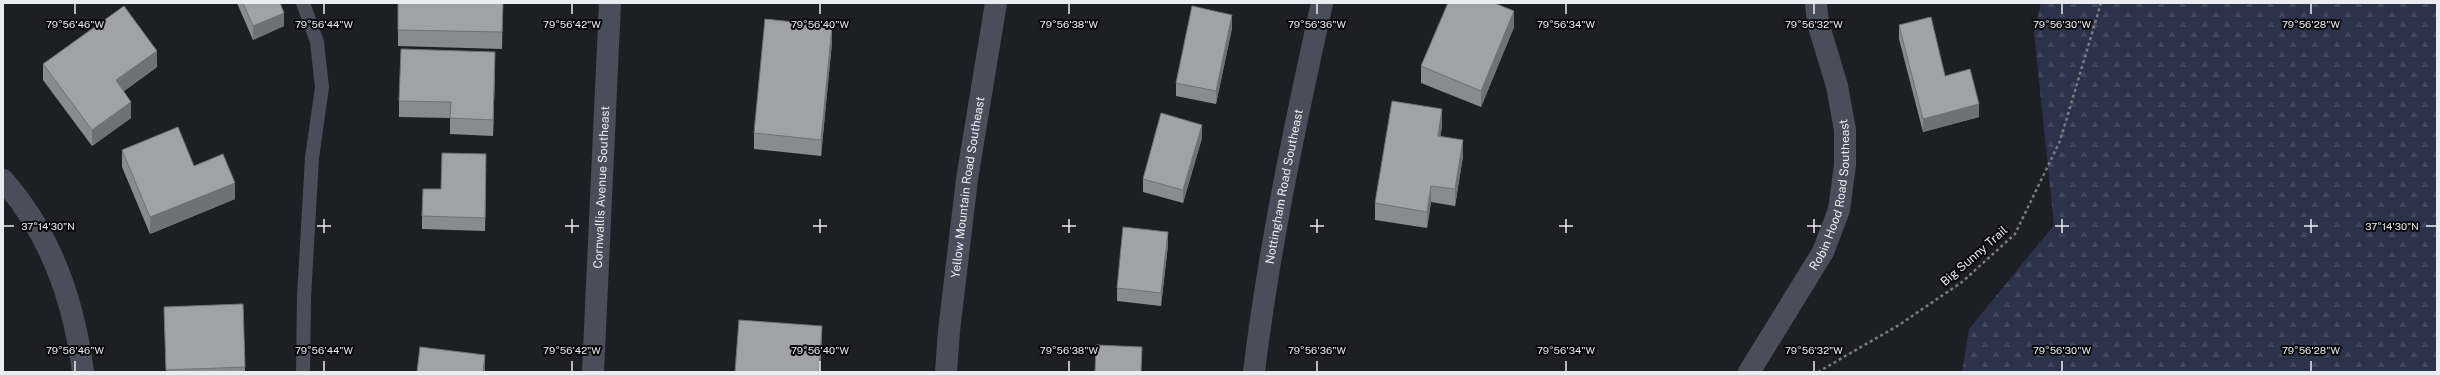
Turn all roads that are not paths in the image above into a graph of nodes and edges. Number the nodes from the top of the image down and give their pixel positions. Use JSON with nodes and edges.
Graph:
{"nodes":[{"id":1,"x":303,"y":3,"type":"edge"},
{"id":2,"x":610,"y":3,"type":"edge"},
{"id":3,"x":996,"y":3,"type":"edge"},
{"id":4,"x":1322,"y":3,"type":"edge"},
{"id":5,"x":1816,"y":3,"type":"edge"},
{"id":6,"x":3,"y":180,"type":"edge"},
{"id":7,"x":83,"y":372,"type":"edge"},
{"id":8,"x":303,"y":372,"type":"edge"},
{"id":9,"x":593,"y":372,"type":"edge"},
{"id":10,"x":946,"y":372,"type":"edge"},
{"id":11,"x":1254,"y":372,"type":"edge"},
{"id":12,"x":1749,"y":372,"type":"edge"}],
"edges":[{"from":1,"to":8,"type":"lane"},
{"from":2,"to":9,"type":"street","name":"Cornwallis Avenue Southeast"},
{"from":3,"to":10,"type":"street","name":"Yellow Mountain Road Southeast"},
{"from":4,"to":11,"type":"street","name":"Nottingham Road Southeast"},
{"from":5,"to":12,"type":"street","name":"Robin Hood Road Southeast"},
{"from":6,"to":7,"type":"street"}]}
